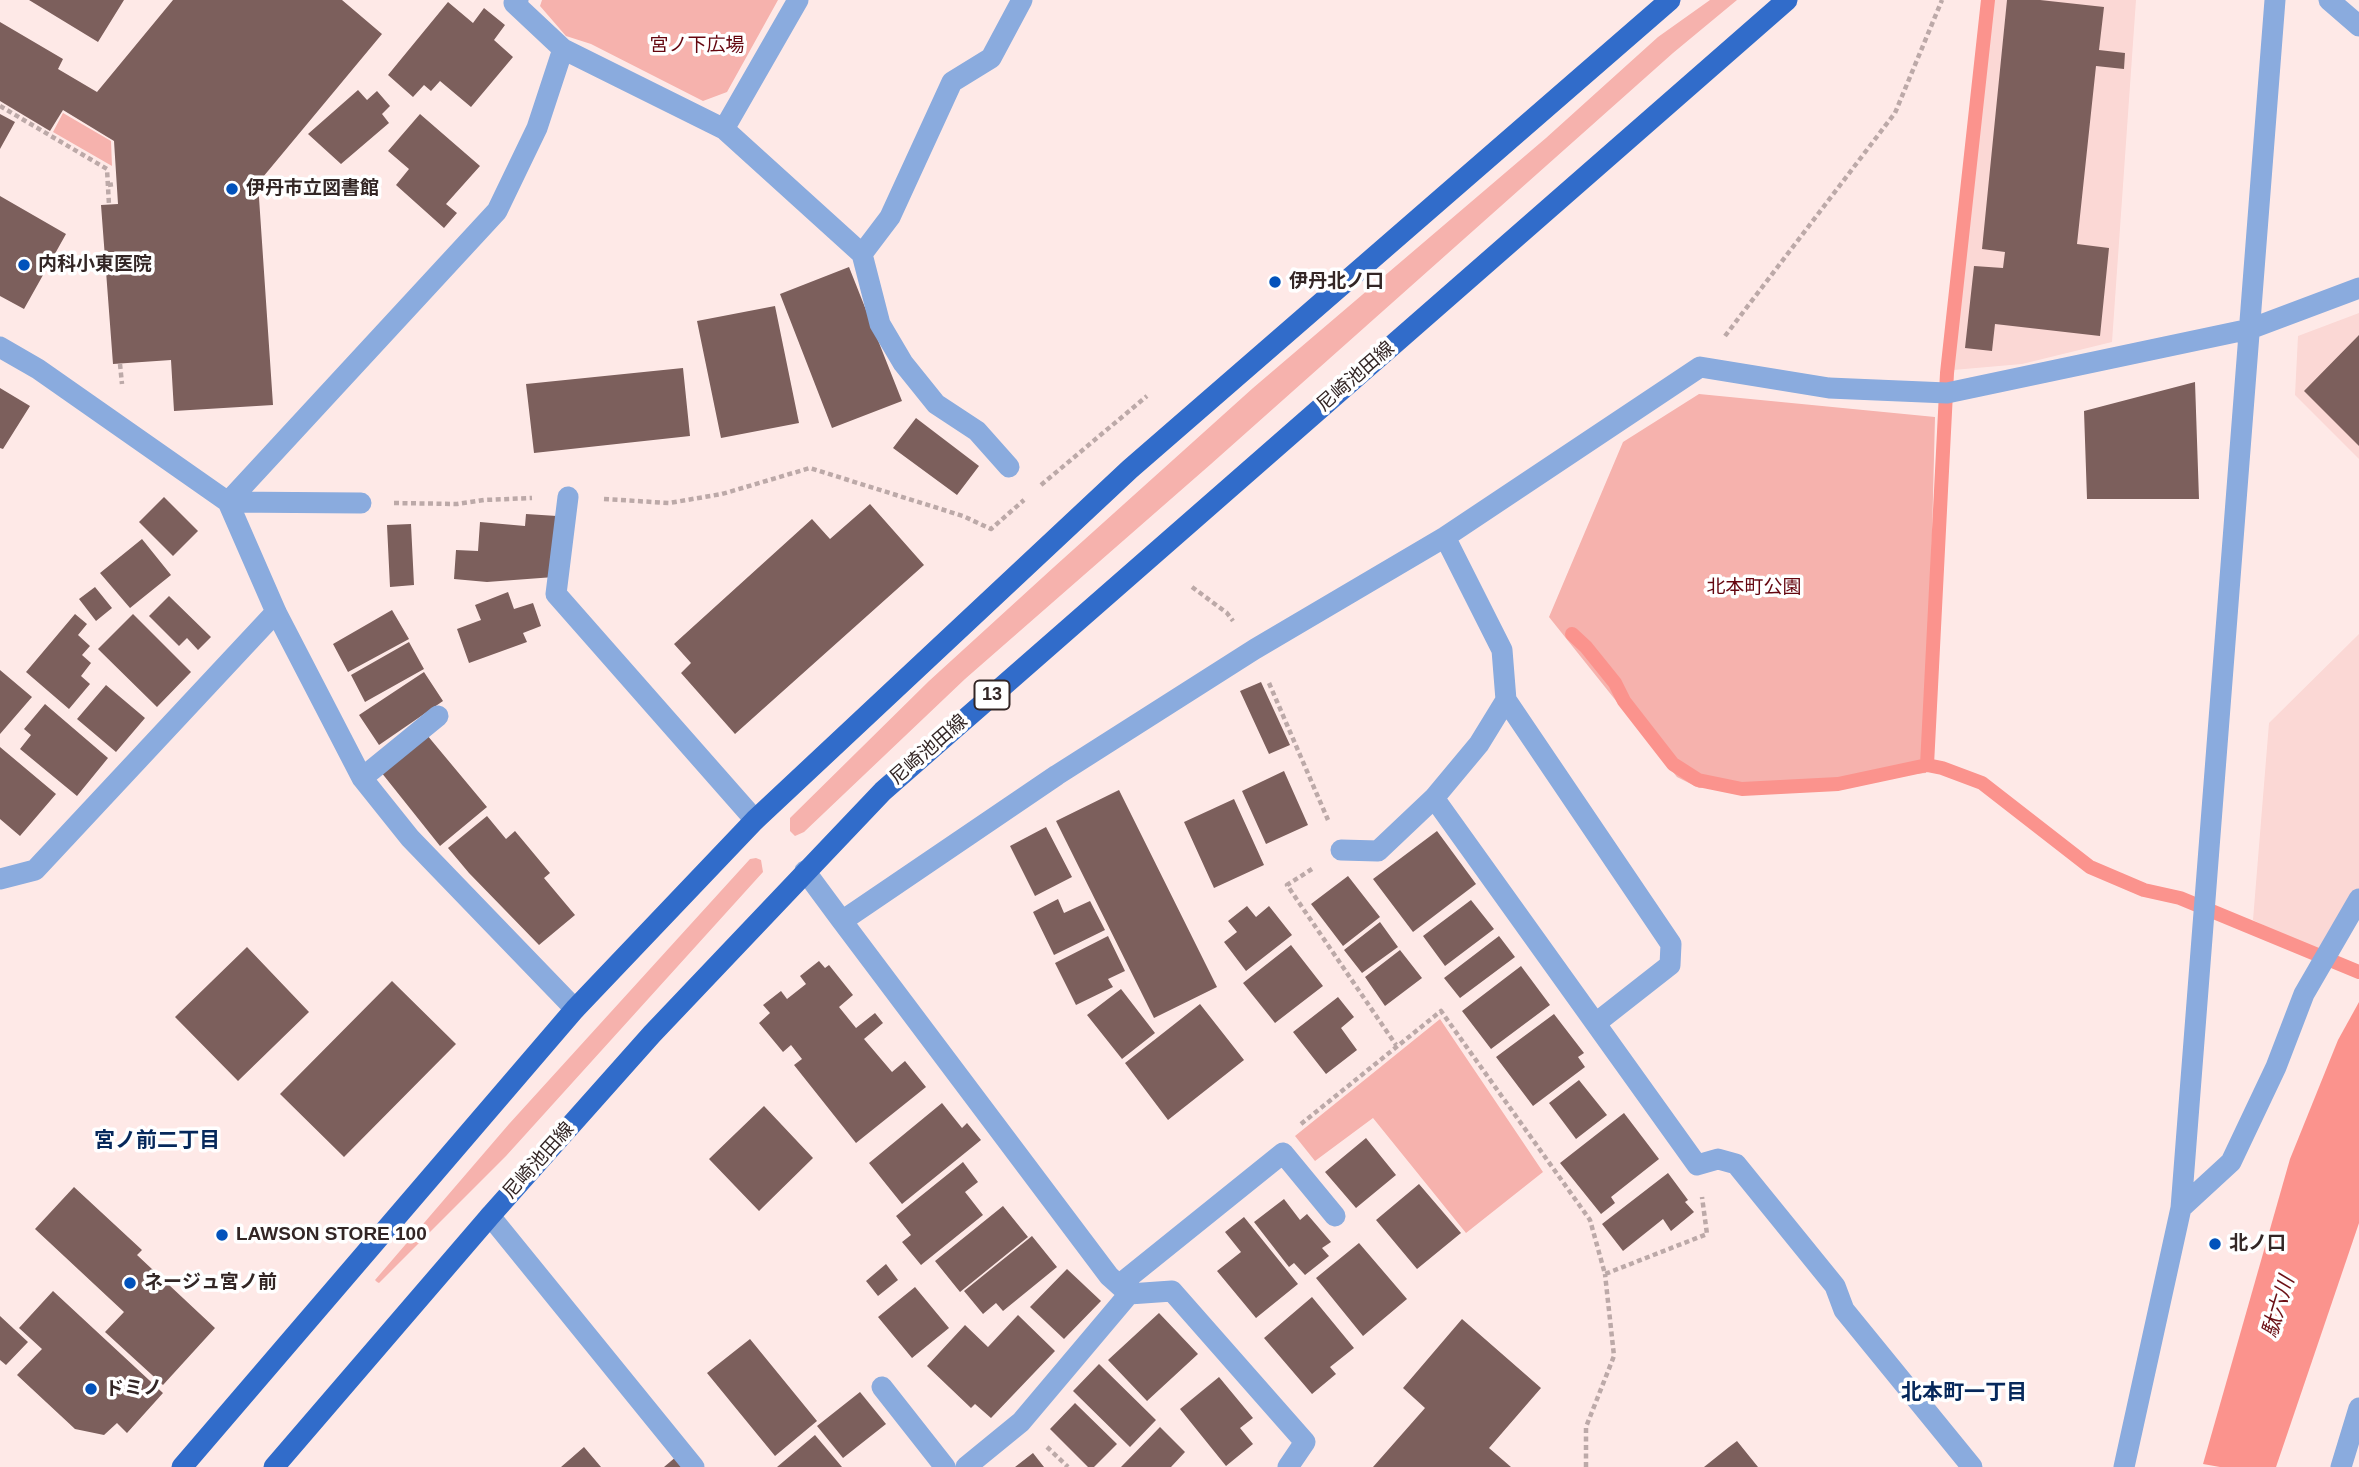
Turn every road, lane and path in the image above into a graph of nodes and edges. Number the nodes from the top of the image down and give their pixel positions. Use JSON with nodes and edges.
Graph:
{"nodes":[{"id":1,"x":798,"y":0,"type":"edge"},
{"id":2,"x":1022,"y":0,"type":"edge"},
{"id":3,"x":1670,"y":0,"type":"edge"},
{"id":4,"x":1787,"y":0,"type":"edge"},
{"id":5,"x":1942,"y":0,"type":"edge"},
{"id":6,"x":2275,"y":0,"type":"edge"},
{"id":7,"x":2329,"y":0,"type":"edge"},
{"id":8,"x":511,"y":1,"type":"edge"},
{"id":9,"x":2359,"y":26,"type":"edge"},
{"id":10,"x":564,"y":50,"type":"junction"},
{"id":11,"x":0,"y":106,"type":"edge"},
{"id":12,"x":724,"y":129,"type":"junction"},
{"id":13,"x":116,"y":184,"type":"dead end"},
{"id":14,"x":108,"y":185,"type":"junction"},
{"id":15,"x":109,"y":205,"type":"dead end"},
{"id":16,"x":862,"y":254,"type":"junction"},
{"id":17,"x":2359,"y":288,"type":"edge"},
{"id":18,"x":2250,"y":329,"type":"junction"},
{"id":19,"x":0,"y":347,"type":"edge"},
{"id":20,"x":1700,"y":367,"type":"junction"},
{"id":21,"x":1147,"y":396,"type":"dead end"},
{"id":22,"x":1009,"y":467,"type":"dead end"},
{"id":23,"x":1036,"y":489,"type":"dead end"},
{"id":24,"x":568,"y":497,"type":"junction"},
{"id":25,"x":1027,"y":497,"type":"dead end"},
{"id":26,"x":228,"y":502,"type":"junction"},
{"id":27,"x":361,"y":503,"type":"joint"},
{"id":28,"x":1445,"y":537,"type":"junction"},
{"id":29,"x":1192,"y":587,"type":"dead end"},
{"id":30,"x":276,"y":612,"type":"junction"},
{"id":31,"x":1255,"y":649,"type":"junction"},
{"id":32,"x":1506,"y":700,"type":"junction"},
{"id":33,"x":438,"y":716,"type":"dead end"},
{"id":34,"x":362,"y":778,"type":"junction"},
{"id":35,"x":1434,"y":798,"type":"junction"},
{"id":36,"x":755,"y":820,"type":"junction"},
{"id":37,"x":1341,"y":850,"type":"dead end"},
{"id":38,"x":805,"y":871,"type":"junction"},
{"id":39,"x":0,"y":879,"type":"edge"},
{"id":40,"x":2359,"y":899,"type":"edge"},
{"id":41,"x":842,"y":921,"type":"junction"},
{"id":42,"x":575,"y":1009,"type":"junction"},
{"id":43,"x":1596,"y":1023,"type":"junction"},
{"id":44,"x":1283,"y":1153,"type":"junction"},
{"id":45,"x":1697,"y":1165,"type":"junction"},
{"id":46,"x":2181,"y":1208,"type":"junction"},
{"id":47,"x":490,"y":1216,"type":"junction"},
{"id":48,"x":1335,"y":1216,"type":"dead end"},
{"id":49,"x":1605,"y":1273,"type":"junction"},
{"id":50,"x":1124,"y":1289,"type":"junction"},
{"id":51,"x":882,"y":1387,"type":"dead end"},
{"id":52,"x":2359,"y":1408,"type":"edge"},
{"id":53,"x":183,"y":1467,"type":"edge"},
{"id":54,"x":274,"y":1467,"type":"edge"},
{"id":55,"x":694,"y":1467,"type":"edge"},
{"id":56,"x":945,"y":1467,"type":"edge"},
{"id":57,"x":966,"y":1467,"type":"edge"},
{"id":58,"x":1288,"y":1467,"type":"edge"},
{"id":59,"x":1586,"y":1467,"type":"edge"},
{"id":60,"x":1972,"y":1467,"type":"edge"},
{"id":61,"x":2124,"y":1467,"type":"edge"},
{"id":62,"x":2341,"y":1467,"type":"edge"}],
"edges":[{"from":1,"to":12,"type":"street"},
{"from":2,"to":16,"type":"street"},
{"from":3,"to":36,"type":"main road"},
{"from":4,"to":38,"type":"main road","name":"尼崎池田線","number":"13"},
{"from":5,"to":20,"type":"path"},
{"from":6,"to":18,"type":"street"},
{"from":7,"to":9,"type":"street"},
{"from":8,"to":10,"type":"street"},
{"from":10,"to":12,"type":"street"},
{"from":10,"to":26,"type":"street"},
{"from":11,"to":14,"type":"path"},
{"from":12,"to":16,"type":"street"},
{"from":13,"to":14,"type":"path"},
{"from":14,"to":15,"type":"path"},
{"from":16,"to":22,"type":"street"},
{"from":17,"to":18,"type":"street"},
{"from":18,"to":20,"type":"street"},
{"from":18,"to":46,"type":"street"},
{"from":19,"to":26,"type":"street"},
{"from":20,"to":28,"type":"street"},
{"from":21,"to":23,"type":"path"},
{"from":24,"to":25,"type":"path"},
{"from":24,"to":27,"type":"path"},
{"from":24,"to":36,"type":"street"},
{"from":26,"to":27,"type":"street"},
{"from":26,"to":30,"type":"street"},
{"from":28,"to":31,"type":"street"},
{"from":28,"to":32,"type":"street"},
{"from":29,"to":31,"type":"path"},
{"from":30,"to":34,"type":"street"},
{"from":30,"to":39,"type":"street"},
{"from":31,"to":41,"type":"street"},
{"from":32,"to":35,"type":"street"},
{"from":32,"to":43,"type":"street"},
{"from":33,"to":34,"type":"street"},
{"from":34,"to":42,"type":"street"},
{"from":35,"to":37,"type":"street"},
{"from":35,"to":43,"type":"street"},
{"from":36,"to":42,"type":"main road"},
{"from":38,"to":41,"type":"street"},
{"from":38,"to":47,"type":"main road","name":"尼崎池田線","number":"13"},
{"from":40,"to":46,"type":"street"},
{"from":41,"to":50,"type":"street"},
{"from":42,"to":53,"type":"main road"},
{"from":43,"to":45,"type":"street"},
{"from":44,"to":48,"type":"street"},
{"from":44,"to":49,"type":"path"},
{"from":44,"to":50,"type":"street"},
{"from":45,"to":49,"type":"path"},
{"from":45,"to":60,"type":"street"},
{"from":46,"to":61,"type":"street"},
{"from":47,"to":54,"type":"main road","name":"尼崎池田線","number":"13"},
{"from":47,"to":55,"type":"street"},
{"from":49,"to":59,"type":"path"},
{"from":50,"to":57,"type":"street"},
{"from":50,"to":58,"type":"street"},
{"from":51,"to":56,"type":"street"},
{"from":52,"to":62,"type":"street"}]}
